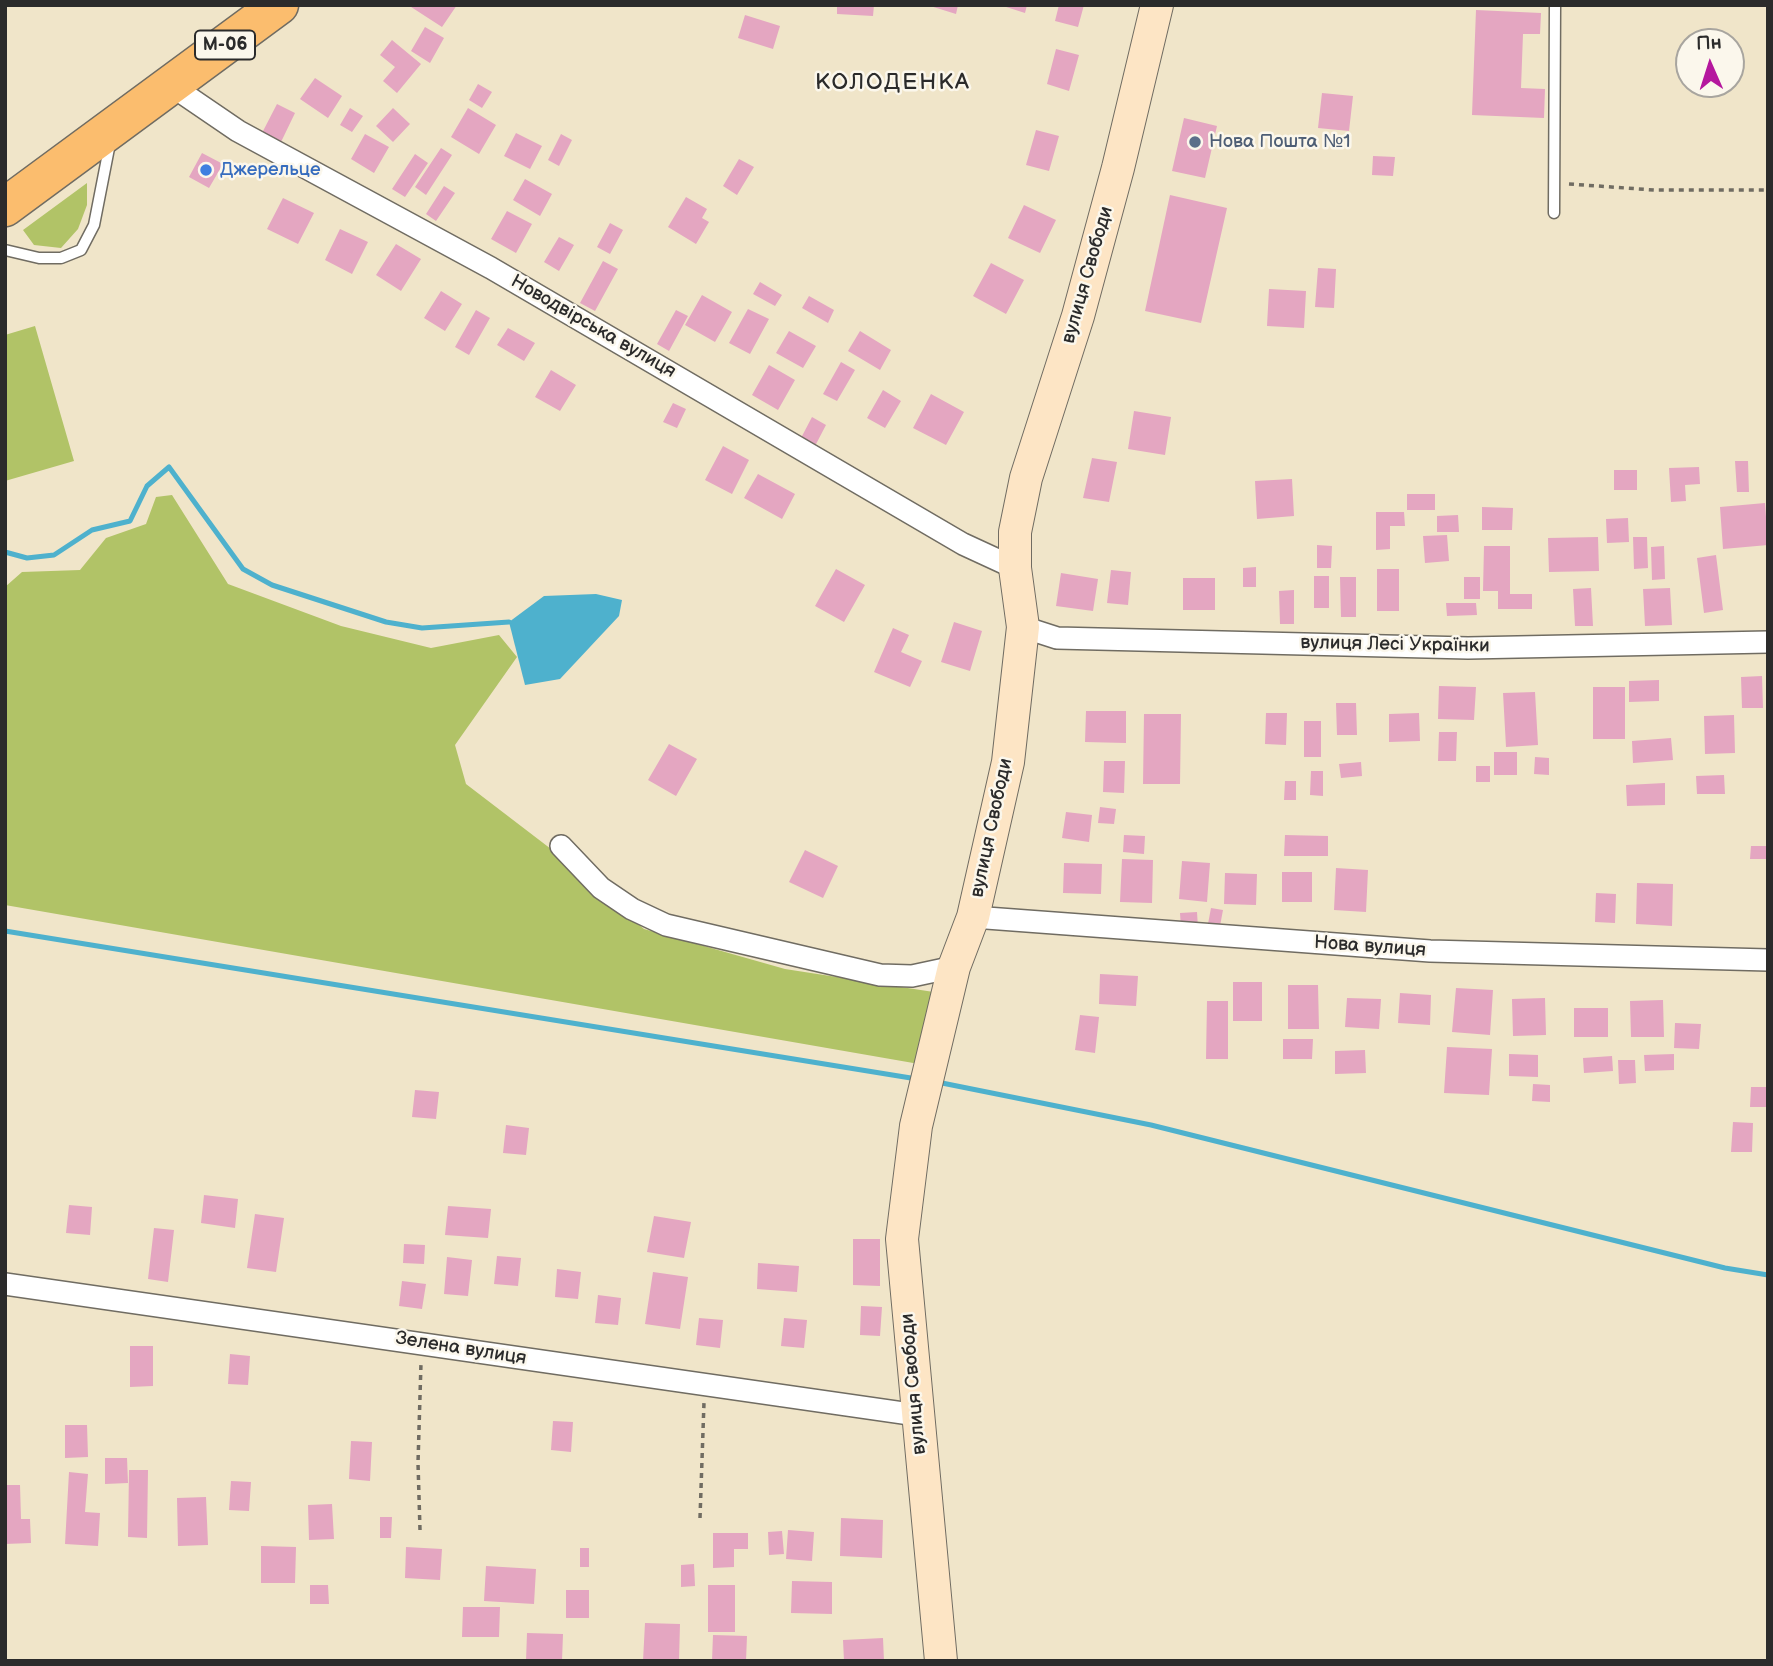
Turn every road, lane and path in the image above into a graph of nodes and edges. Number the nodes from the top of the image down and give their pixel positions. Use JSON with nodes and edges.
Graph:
{"nodes":[{"id":1,"x":279,"y":5,"type":"edge"},
{"id":2,"x":1157,"y":5,"type":"edge"},
{"id":3,"x":1555,"y":5,"type":"edge"},
{"id":4,"x":172,"y":86,"type":"junction"},
{"id":5,"x":112,"y":130,"type":"junction"},
{"id":6,"x":1556,"y":183,"type":"junction"},
{"id":7,"x":1768,"y":190,"type":"edge"},
{"id":8,"x":5,"y":207,"type":"edge"},
{"id":9,"x":1554,"y":213,"type":"dead end"},
{"id":10,"x":5,"y":250,"type":"edge"},
{"id":11,"x":1015,"y":568,"type":"junction"},
{"id":12,"x":1023,"y":627,"type":"junction"},
{"id":13,"x":1768,"y":642,"type":"edge"},
{"id":14,"x":561,"y":846,"type":"dead end"},
{"id":15,"x":973,"y":918,"type":"junction"},
{"id":16,"x":1768,"y":960,"type":"edge"},
{"id":17,"x":954,"y":967,"type":"junction"},
{"id":18,"x":5,"y":1284,"type":"edge"},
{"id":19,"x":422,"y":1343,"type":"junction"},
{"id":20,"x":704,"y":1386,"type":"junction"},
{"id":21,"x":917,"y":1415,"type":"junction"},
{"id":22,"x":700,"y":1518,"type":"dead end"},
{"id":23,"x":421,"y":1530,"type":"dead end"},
{"id":24,"x":941,"y":1661,"type":"edge"}],
"edges":[{"from":1,"to":4,"type":"highway","number":"М-06"},
{"from":2,"to":11,"type":"main road","name":"вулиця Свободи"},
{"from":3,"to":6,"type":"lane"},
{"from":4,"to":5,"type":"highway","number":"М-06"},
{"from":4,"to":11,"type":"street","name":"Новодвірська вулиця"},
{"from":5,"to":8,"type":"highway","number":"М-06"},
{"from":5,"to":10,"type":"lane"},
{"from":6,"to":7,"type":"path"},
{"from":6,"to":9,"type":"lane"},
{"from":11,"to":12,"type":"main road","name":"вулиця Свободи"},
{"from":12,"to":13,"type":"street","name":"вулиця Лесі Українки"},
{"from":12,"to":15,"type":"main road","name":"вулиця Свободи"},
{"from":14,"to":17,"type":"street"},
{"from":15,"to":16,"type":"street","name":"Нова вулиця"},
{"from":15,"to":17,"type":"main road","name":"вулиця Свободи"},
{"from":17,"to":21,"type":"main road","name":"вулиця Свободи"},
{"from":18,"to":19,"type":"street","name":"Зелена вулиця"},
{"from":19,"to":20,"type":"street","name":"Зелена вулиця"},
{"from":19,"to":23,"type":"path"},
{"from":20,"to":21,"type":"street","name":"Зелена вулиця"},
{"from":20,"to":22,"type":"path"},
{"from":21,"to":24,"type":"main road","name":"вулиця Свободи"}]}
